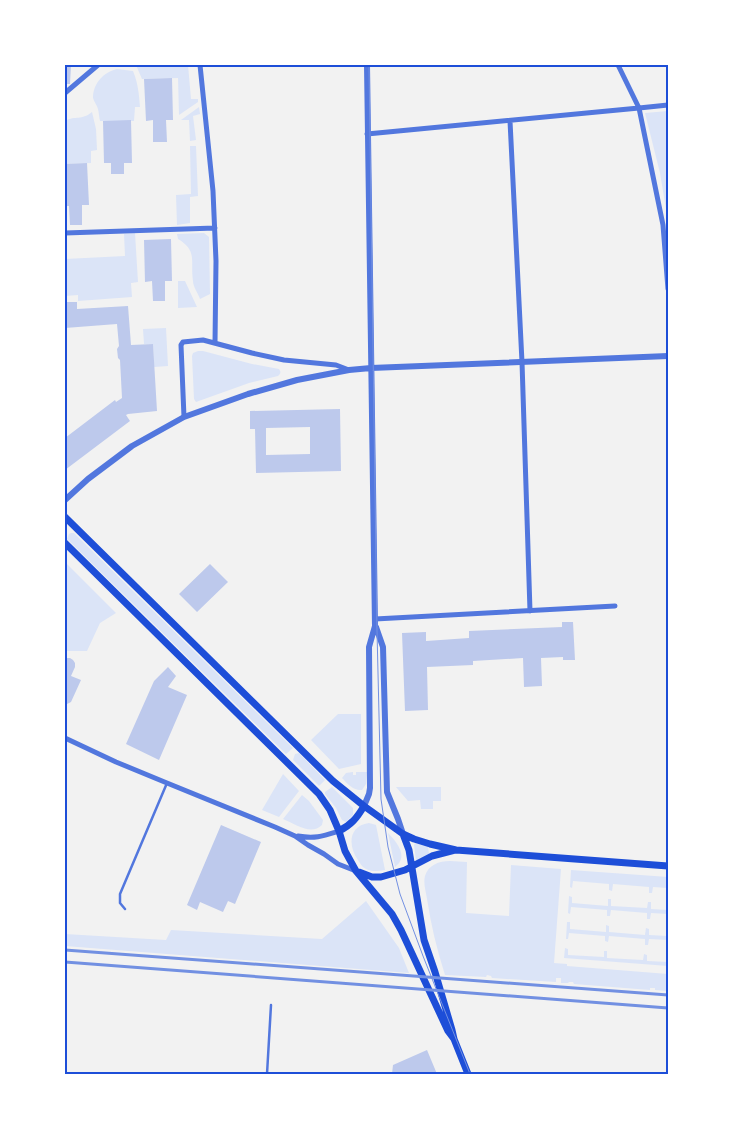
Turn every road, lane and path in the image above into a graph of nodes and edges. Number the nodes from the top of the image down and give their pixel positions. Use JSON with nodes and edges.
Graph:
{"nodes":[{"id":1,"x":98,"y":65,"type":"edge"},
{"id":2,"x":200,"y":65,"type":"edge"},
{"id":3,"x":367,"y":65,"type":"edge"},
{"id":4,"x":618,"y":65,"type":"edge"},
{"id":5,"x":65,"y":93,"type":"edge"},
{"id":6,"x":668,"y":105,"type":"edge"},
{"id":7,"x":639,"y":108,"type":"junction"},
{"id":8,"x":510,"y":120,"type":"junction"},
{"id":9,"x":368,"y":134,"type":"junction"},
{"id":10,"x":215,"y":228,"type":"junction"},
{"id":11,"x":65,"y":233,"type":"edge"},
{"id":12,"x":668,"y":289,"type":"edge"},
{"id":13,"x":215,"y":343,"type":"junction"},
{"id":14,"x":668,"y":356,"type":"edge"},
{"id":15,"x":522,"y":362,"type":"junction"},
{"id":16,"x":371,"y":368,"type":"junction"},
{"id":17,"x":349,"y":370,"type":"junction"},
{"id":18,"x":184,"y":417,"type":"junction"},
{"id":19,"x":65,"y":500,"type":"edge"},
{"id":20,"x":65,"y":518,"type":"edge"},
{"id":21,"x":65,"y":543,"type":"edge"},
{"id":22,"x":615,"y":606,"type":"dead end"},
{"id":23,"x":530,"y":611,"type":"junction"},
{"id":24,"x":375,"y":622,"type":"junction"},
{"id":25,"x":65,"y":738,"type":"edge"},
{"id":26,"x":167,"y":783,"type":"junction"},
{"id":27,"x":364,"y":806,"type":"junction"},
{"id":28,"x":339,"y":831,"type":"junction"},
{"id":29,"x":403,"y":834,"type":"junction"},
{"id":30,"x":295,"y":836,"type":"junction"},
{"id":31,"x":456,"y":850,"type":"junction"},
{"id":32,"x":668,"y":866,"type":"edge"},
{"id":33,"x":411,"y":868,"type":"junction"},
{"id":34,"x":356,"y":871,"type":"junction"},
{"id":35,"x":125,"y":909,"type":"dead end"},
{"id":36,"x":271,"y":1005,"type":"dead end"},
{"id":37,"x":454,"y":1039,"type":"junction"},
{"id":38,"x":267,"y":1074,"type":"edge"},
{"id":39,"x":468,"y":1074,"type":"edge"}],
"edges":[{"from":1,"to":5,"type":"street"},
{"from":2,"to":10,"type":"street"},
{"from":3,"to":9,"type":"street"},
{"from":4,"to":7,"type":"street"},
{"from":6,"to":7,"type":"street"},
{"from":7,"to":8,"type":"street"},
{"from":7,"to":12,"type":"street"},
{"from":8,"to":9,"type":"street"},
{"from":8,"to":15,"type":"street"},
{"from":9,"to":16,"type":"street"},
{"from":10,"to":11,"type":"street"},
{"from":10,"to":13,"type":"street"},
{"from":13,"to":17,"type":"street"},
{"from":13,"to":18,"type":"street"},
{"from":14,"to":15,"type":"street"},
{"from":15,"to":16,"type":"street"},
{"from":15,"to":23,"type":"street"},
{"from":16,"to":17,"type":"street"},
{"from":16,"to":24,"type":"street"},
{"from":17,"to":18,"type":"street"},
{"from":18,"to":19,"type":"street"},
{"from":20,"to":27,"type":"main road"},
{"from":21,"to":28,"type":"main road"},
{"from":22,"to":23,"type":"street"},
{"from":23,"to":24,"type":"street"},
{"from":24,"to":27,"type":"street"},
{"from":24,"to":29,"type":"street"},
{"from":25,"to":26,"type":"street"},
{"from":26,"to":30,"type":"street"},
{"from":26,"to":35,"type":"lane"},
{"from":27,"to":28,"type":"main road"},
{"from":27,"to":29,"type":"main road"},
{"from":28,"to":30,"type":"street"},
{"from":28,"to":34,"type":"main road"},
{"from":29,"to":31,"type":"main road"},
{"from":29,"to":33,"type":"main road"},
{"from":30,"to":34,"type":"street"},
{"from":31,"to":32,"type":"main road"},
{"from":31,"to":33,"type":"main road"},
{"from":33,"to":34,"type":"main road"},
{"from":33,"to":37,"type":"main road"},
{"from":34,"to":37,"type":"main road"},
{"from":36,"to":38,"type":"lane"},
{"from":37,"to":39,"type":"main road"}]}
